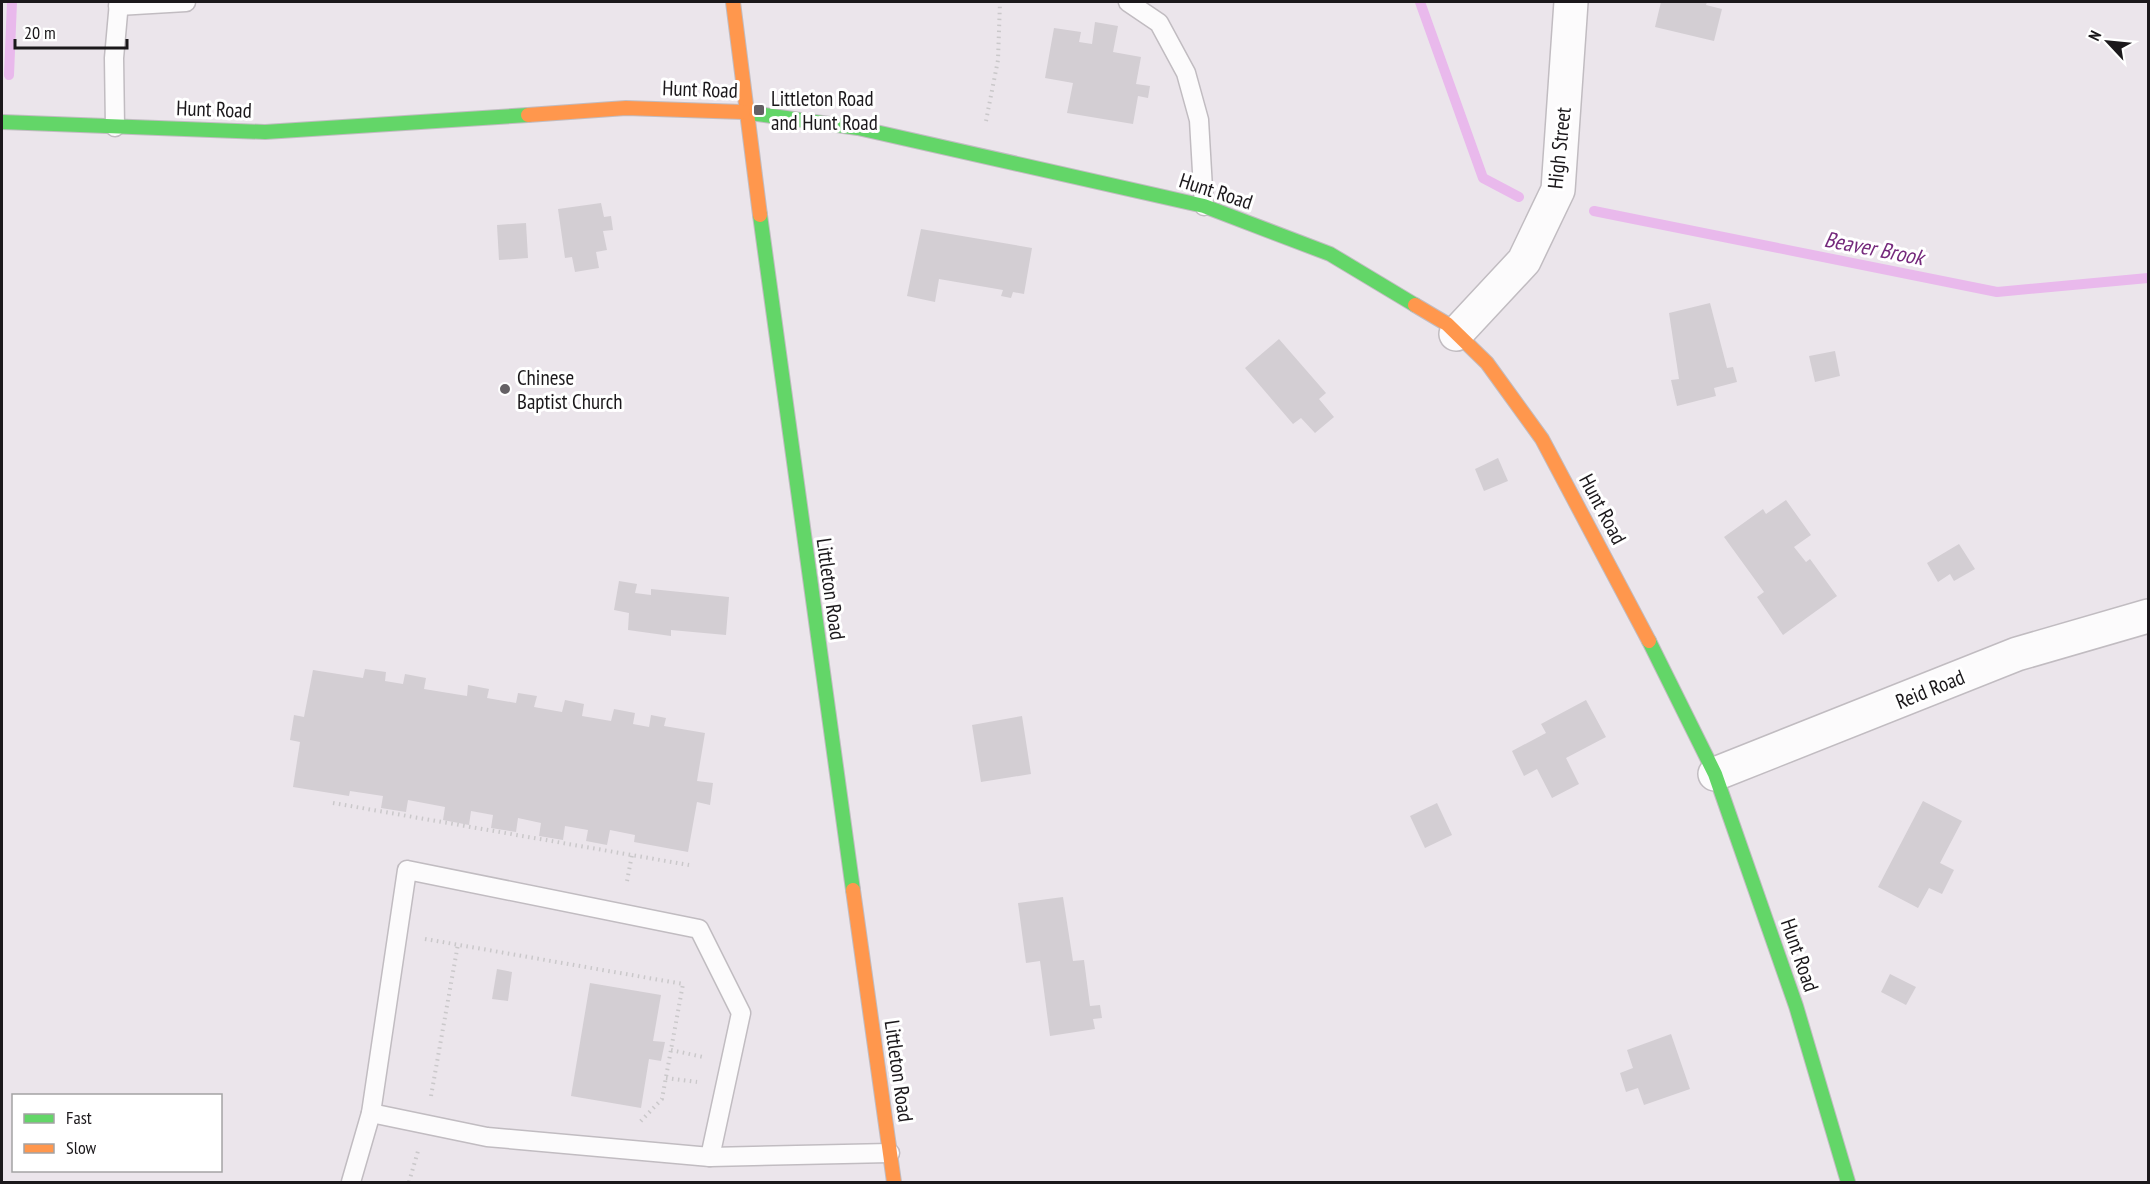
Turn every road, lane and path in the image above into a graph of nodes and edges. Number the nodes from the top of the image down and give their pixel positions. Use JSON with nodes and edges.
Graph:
{"nodes":[{"id":1,"x":186,"y":2,"type":"edge"},
{"id":2,"x":733,"y":2,"type":"edge"},
{"id":3,"x":1000,"y":2,"type":"edge"},
{"id":4,"x":1128,"y":2,"type":"edge"},
{"id":5,"x":1571,"y":2,"type":"edge"},
{"id":6,"x":118,"y":4,"type":"edge"},
{"id":7,"x":747,"y":112,"type":"junction"},
{"id":8,"x":2,"y":122,"type":"edge"},
{"id":9,"x":115,"y":127,"type":"junction"},
{"id":10,"x":980,"y":154,"type":"junction"},
{"id":11,"x":1204,"y":206,"type":"junction"},
{"id":12,"x":1456,"y":334,"type":"junction"},
{"id":13,"x":2148,"y":616,"type":"edge"},
{"id":14,"x":1715,"y":774,"type":"junction"},
{"id":15,"x":333,"y":803,"type":"dead end"},
{"id":16,"x":632,"y":855,"type":"junction"},
{"id":17,"x":689,"y":865,"type":"dead end"},
{"id":18,"x":627,"y":881,"type":"dead end"},
{"id":19,"x":398,"y":934,"type":"junction"},
{"id":20,"x":458,"y":944,"type":"junction"},
{"id":21,"x":666,"y":1078,"type":"junction"},
{"id":22,"x":697,"y":1082,"type":"dead end"},
{"id":23,"x":442,"y":1098,"type":"dead end"},
{"id":24,"x":371,"y":1113,"type":"junction"},
{"id":25,"x":630,"y":1131,"type":"dead end"},
{"id":26,"x":418,"y":1150,"type":"dead end"},
{"id":27,"x":890,"y":1153,"type":"junction"},
{"id":28,"x":710,"y":1157,"type":"junction"},
{"id":29,"x":351,"y":1182,"type":"edge"},
{"id":30,"x":409,"y":1182,"type":"edge"},
{"id":31,"x":894,"y":1182,"type":"edge"},
{"id":32,"x":1848,"y":1182,"type":"edge"}],
"edges":[{"from":1,"to":6,"type":"lane"},
{"from":2,"to":7,"type":"street","name":"Littleton Road"},
{"from":3,"to":10,"type":"path"},
{"from":4,"to":11,"type":"lane"},
{"from":5,"to":12,"type":"street","name":"High Street"},
{"from":6,"to":9,"type":"lane"},
{"from":7,"to":9,"type":"street","name":"Hunt Road"},
{"from":7,"to":10,"type":"street","name":"Hunt Road"},
{"from":7,"to":27,"type":"street","name":"Littleton Road"},
{"from":8,"to":9,"type":"street","name":"Hunt Road"},
{"from":10,"to":11,"type":"street","name":"Hunt Road"},
{"from":11,"to":12,"type":"street","name":"Hunt Road"},
{"from":12,"to":14,"type":"street","name":"Hunt Road"},
{"from":13,"to":14,"type":"street","name":"Reid Road"},
{"from":14,"to":32,"type":"street","name":"Hunt Road"},
{"from":15,"to":16,"type":"path"},
{"from":16,"to":17,"type":"path"},
{"from":16,"to":18,"type":"path"},
{"from":19,"to":20,"type":"path"},
{"from":19,"to":24,"type":"lane"},
{"from":19,"to":28,"type":"lane"},
{"from":20,"to":21,"type":"path"},
{"from":20,"to":23,"type":"path"},
{"from":21,"to":22,"type":"path"},
{"from":21,"to":25,"type":"path"},
{"from":24,"to":28,"type":"lane"},
{"from":24,"to":29,"type":"lane"},
{"from":26,"to":30,"type":"path"},
{"from":27,"to":28,"type":"lane"},
{"from":27,"to":31,"type":"street","name":"Littleton Road"}]}
